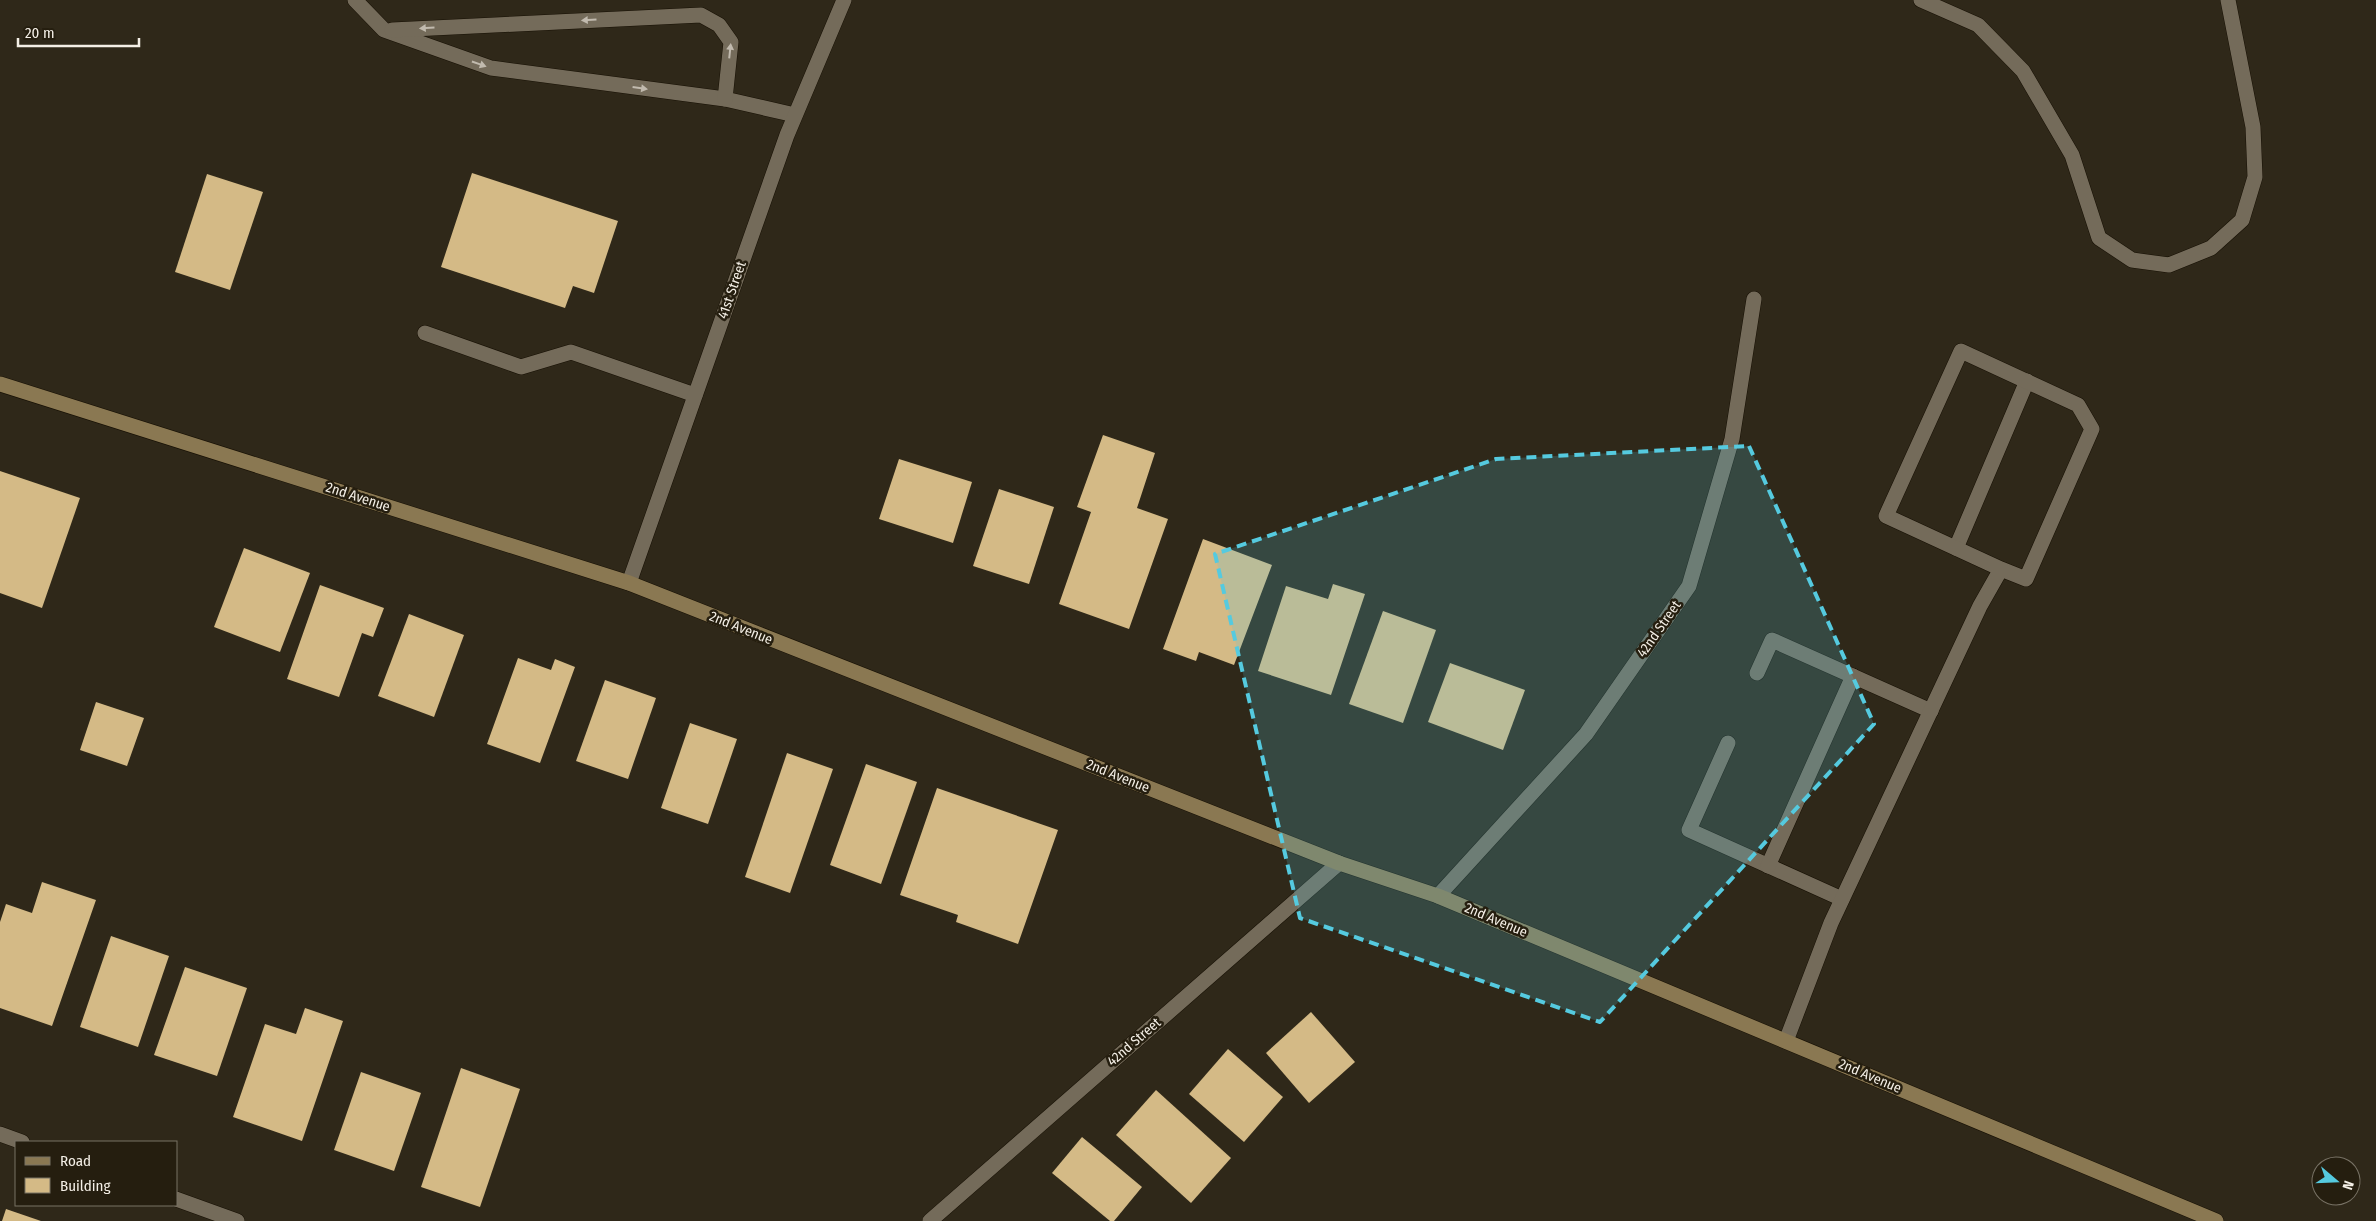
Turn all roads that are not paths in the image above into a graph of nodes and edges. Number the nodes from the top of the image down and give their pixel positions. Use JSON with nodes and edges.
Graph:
{"nodes":[{"id":1,"x":355,"y":0,"type":"edge"},
{"id":2,"x":844,"y":0,"type":"edge"},
{"id":3,"x":1921,"y":0,"type":"edge"},
{"id":4,"x":2228,"y":0,"type":"edge"},
{"id":5,"x":384,"y":30,"type":"junction"},
{"id":6,"x":725,"y":99,"type":"junction"},
{"id":7,"x":795,"y":115,"type":"junction"},
{"id":8,"x":1754,"y":299,"type":"dead end"},
{"id":9,"x":425,"y":333,"type":"dead end"},
{"id":10,"x":2027,"y":381,"type":"junction"},
{"id":11,"x":0,"y":384,"type":"edge"},
{"id":12,"x":695,"y":395,"type":"junction"},
{"id":13,"x":1956,"y":548,"type":"junction"},
{"id":14,"x":2001,"y":568,"type":"junction"},
{"id":15,"x":629,"y":584,"type":"junction"},
{"id":16,"x":1757,"y":673,"type":"dead end"},
{"id":17,"x":1853,"y":676,"type":"junction"},
{"id":18,"x":1931,"y":711,"type":"junction"},
{"id":19,"x":1728,"y":743,"type":"dead end"},
{"id":20,"x":1339,"y":863,"type":"junction"},
{"id":21,"x":1768,"y":866,"type":"junction"},
{"id":22,"x":1438,"y":896,"type":"junction"},
{"id":23,"x":1842,"y":899,"type":"junction"},
{"id":24,"x":1786,"y":1041,"type":"junction"},
{"id":25,"x":0,"y":1134,"type":"edge"},
{"id":26,"x":19,"y":1141,"type":"edge"},
{"id":27,"x":178,"y":1200,"type":"edge"},
{"id":28,"x":238,"y":1221,"type":"edge"},
{"id":29,"x":930,"y":1221,"type":"edge"},
{"id":30,"x":2216,"y":1221,"type":"edge"}],
"edges":[{"from":1,"to":5,"type":"street"},
{"from":2,"to":7,"type":"street","name":"41st Street"},
{"from":3,"to":4,"type":"street"},
{"from":5,"to":6,"type":"street","one_way":true},
{"from":6,"to":5,"type":"street","one_way":true},
{"from":6,"to":7,"type":"street"},
{"from":7,"to":12,"type":"street","name":"41st Street"},
{"from":8,"to":22,"type":"street","name":"42nd Street"},
{"from":9,"to":12,"type":"street"},
{"from":10,"to":13,"type":"street"},
{"from":10,"to":13,"type":"street"},
{"from":10,"to":14,"type":"street"},
{"from":11,"to":15,"type":"main road","name":"2nd Avenue"},
{"from":12,"to":15,"type":"street","name":"41st Street"},
{"from":13,"to":14,"type":"street"},
{"from":14,"to":18,"type":"street"},
{"from":15,"to":20,"type":"main road","name":"2nd Avenue"},
{"from":16,"to":17,"type":"street"},
{"from":17,"to":18,"type":"street"},
{"from":17,"to":21,"type":"street"},
{"from":18,"to":23,"type":"street"},
{"from":19,"to":21,"type":"street"},
{"from":20,"to":22,"type":"main road","name":"2nd Avenue"},
{"from":20,"to":29,"type":"street","name":"42nd Street"},
{"from":21,"to":23,"type":"street"},
{"from":22,"to":24,"type":"main road","name":"2nd Avenue"},
{"from":23,"to":24,"type":"street"},
{"from":24,"to":30,"type":"main road","name":"2nd Avenue"},
{"from":25,"to":26,"type":"street"},
{"from":27,"to":28,"type":"street"}]}
